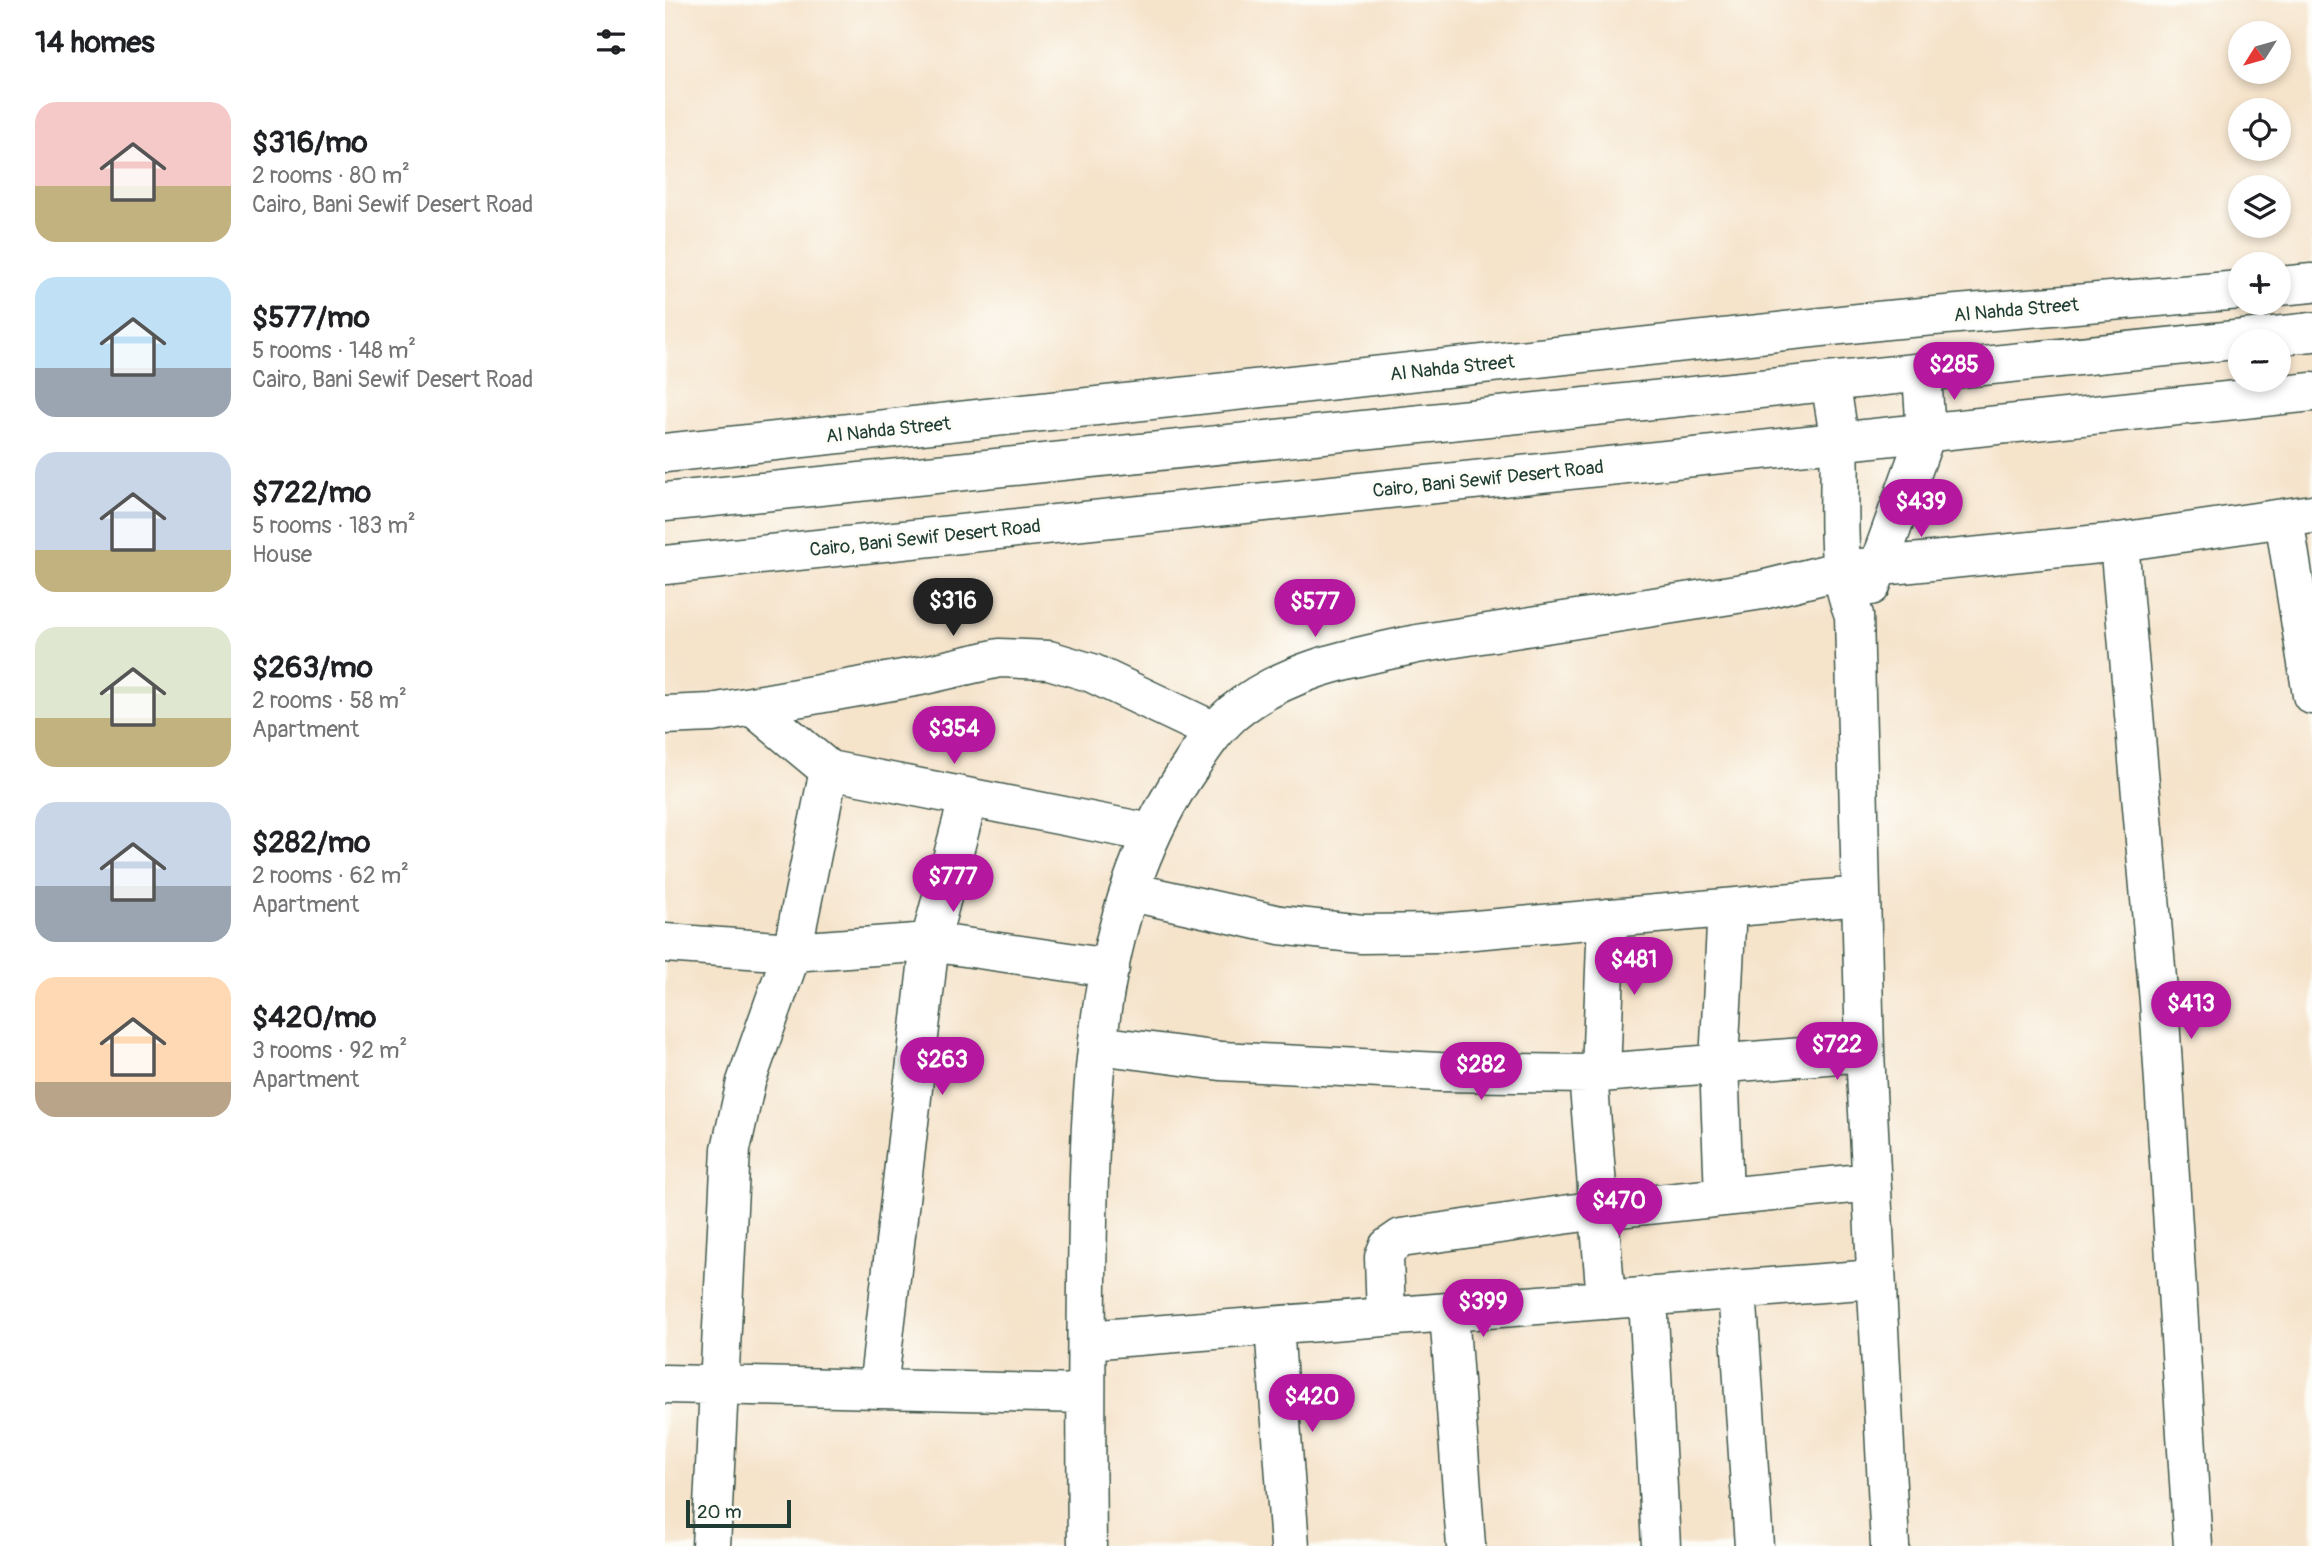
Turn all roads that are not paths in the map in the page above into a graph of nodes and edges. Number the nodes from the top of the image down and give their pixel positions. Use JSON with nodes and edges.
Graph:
{"nodes":[{"id":1,"x":2312,"y":282,"type":"edge"},
{"id":2,"x":2291,"y":285,"type":"edge"},
{"id":3,"x":2228,"y":291,"type":"edge"},
{"id":4,"x":2312,"y":332,"type":"edge"},
{"id":5,"x":1922,"y":374,"type":"junction"},
{"id":6,"x":1831,"y":384,"type":"junction"},
{"id":7,"x":2312,"y":392,"type":"edge"},
{"id":8,"x":1926,"y":434,"type":"junction"},
{"id":9,"x":1839,"y":441,"type":"junction"},
{"id":10,"x":665,"y":453,"type":"edge"},
{"id":11,"x":665,"y":502,"type":"edge"},
{"id":12,"x":2298,"y":516,"type":"edge"},
{"id":13,"x":2119,"y":542,"type":"junction"},
{"id":14,"x":665,"y":565,"type":"edge"},
{"id":15,"x":1880,"y":566,"type":"junction"},
{"id":16,"x":1842,"y":570,"type":"junction"},
{"id":17,"x":1854,"y":615,"type":"junction"},
{"id":18,"x":2312,"y":695,"type":"edge"},
{"id":19,"x":752,"y":706,"type":"junction"},
{"id":20,"x":665,"y":715,"type":"edge"},
{"id":21,"x":1214,"y":732,"type":"junction"},
{"id":22,"x":829,"y":770,"type":"junction"},
{"id":23,"x":968,"y":799,"type":"junction"},
{"id":24,"x":1151,"y":834,"type":"junction"},
{"id":25,"x":1131,"y":892,"type":"junction"},
{"id":26,"x":1861,"y":896,"type":"junction"},
{"id":27,"x":1727,"y":908,"type":"junction"},
{"id":28,"x":1607,"y":918,"type":"junction"},
{"id":29,"x":930,"y":942,"type":"junction"},
{"id":30,"x":665,"y":943,"type":"edge"},
{"id":31,"x":792,"y":951,"type":"junction"},
{"id":32,"x":1110,"y":968,"type":"junction"},
{"id":33,"x":1098,"y":1045,"type":"junction"},
{"id":34,"x":1865,"y":1052,"type":"junction"},
{"id":35,"x":1719,"y":1062,"type":"junction"},
{"id":36,"x":1594,"y":1073,"type":"junction"},
{"id":37,"x":1871,"y":1182,"type":"junction"},
{"id":38,"x":1724,"y":1197,"type":"junction"},
{"id":39,"x":1598,"y":1210,"type":"junction"},
{"id":40,"x":1874,"y":1279,"type":"junction"},
{"id":41,"x":1737,"y":1289,"type":"junction"},
{"id":42,"x":1648,"y":1297,"type":"junction"},
{"id":43,"x":1606,"y":1300,"type":"junction"},
{"id":44,"x":1449,"y":1312,"type":"junction"},
{"id":45,"x":1387,"y":1317,"type":"junction"},
{"id":46,"x":1275,"y":1326,"type":"junction"},
{"id":47,"x":1087,"y":1340,"type":"junction"},
{"id":48,"x":665,"y":1384,"type":"edge"},
{"id":49,"x":717,"y":1385,"type":"junction"},
{"id":50,"x":878,"y":1389,"type":"junction"},
{"id":51,"x":1086,"y":1394,"type":"junction"},
{"id":52,"x":711,"y":1546,"type":"edge"},
{"id":53,"x":1087,"y":1546,"type":"edge"},
{"id":54,"x":1290,"y":1546,"type":"edge"},
{"id":55,"x":1466,"y":1546,"type":"edge"},
{"id":56,"x":1661,"y":1546,"type":"edge"},
{"id":57,"x":1754,"y":1546,"type":"edge"},
{"id":58,"x":1890,"y":1546,"type":"edge"},
{"id":59,"x":2193,"y":1546,"type":"edge"}],
"edges":[{"from":1,"to":2,"type":"street"},
{"from":3,"to":10,"type":"street","name":"Al Nahda Street"},
{"from":4,"to":5,"type":"street"},
{"from":5,"to":6,"type":"street"},
{"from":5,"to":8,"type":"street"},
{"from":6,"to":9,"type":"street"},
{"from":6,"to":11,"type":"street"},
{"from":7,"to":8,"type":"street","name":"Cairo, Bani Sewif Desert Road"},
{"from":8,"to":9,"type":"street","name":"Cairo, Bani Sewif Desert Road"},
{"from":8,"to":15,"type":"street"},
{"from":9,"to":14,"type":"street","name":"Cairo, Bani Sewif Desert Road"},
{"from":9,"to":16,"type":"street"},
{"from":12,"to":13,"type":"street"},
{"from":12,"to":18,"type":"street"},
{"from":13,"to":15,"type":"street"},
{"from":13,"to":59,"type":"street"},
{"from":15,"to":16,"type":"street"},
{"from":15,"to":17,"type":"street"},
{"from":16,"to":17,"type":"street"},
{"from":16,"to":21,"type":"street"},
{"from":17,"to":26,"type":"street"},
{"from":19,"to":20,"type":"street"},
{"from":19,"to":21,"type":"street"},
{"from":19,"to":22,"type":"street"},
{"from":21,"to":24,"type":"street"},
{"from":22,"to":23,"type":"street"},
{"from":22,"to":31,"type":"street"},
{"from":23,"to":24,"type":"street"},
{"from":23,"to":29,"type":"street"},
{"from":24,"to":25,"type":"street"},
{"from":25,"to":28,"type":"street"},
{"from":25,"to":32,"type":"street"},
{"from":26,"to":27,"type":"street"},
{"from":26,"to":34,"type":"street"},
{"from":27,"to":28,"type":"street"},
{"from":27,"to":35,"type":"street"},
{"from":28,"to":36,"type":"street"},
{"from":29,"to":31,"type":"street"},
{"from":29,"to":32,"type":"street"},
{"from":29,"to":50,"type":"street"},
{"from":30,"to":31,"type":"street"},
{"from":31,"to":49,"type":"street"},
{"from":32,"to":33,"type":"street"},
{"from":33,"to":36,"type":"street"},
{"from":33,"to":47,"type":"street"},
{"from":34,"to":35,"type":"street"},
{"from":34,"to":37,"type":"street"},
{"from":35,"to":36,"type":"street"},
{"from":35,"to":38,"type":"street"},
{"from":36,"to":39,"type":"street"},
{"from":37,"to":38,"type":"street"},
{"from":37,"to":40,"type":"street"},
{"from":38,"to":39,"type":"street"},
{"from":39,"to":43,"type":"street"},
{"from":39,"to":45,"type":"street"},
{"from":40,"to":41,"type":"street"},
{"from":40,"to":58,"type":"street"},
{"from":41,"to":42,"type":"street"},
{"from":41,"to":57,"type":"street"},
{"from":42,"to":43,"type":"street"},
{"from":42,"to":56,"type":"street"},
{"from":43,"to":44,"type":"street"},
{"from":44,"to":45,"type":"street"},
{"from":44,"to":55,"type":"street"},
{"from":45,"to":46,"type":"street"},
{"from":46,"to":47,"type":"street"},
{"from":46,"to":54,"type":"street"},
{"from":47,"to":51,"type":"street"},
{"from":48,"to":49,"type":"street"},
{"from":49,"to":50,"type":"street"},
{"from":49,"to":52,"type":"street"},
{"from":50,"to":51,"type":"street"},
{"from":51,"to":53,"type":"street"}]}
